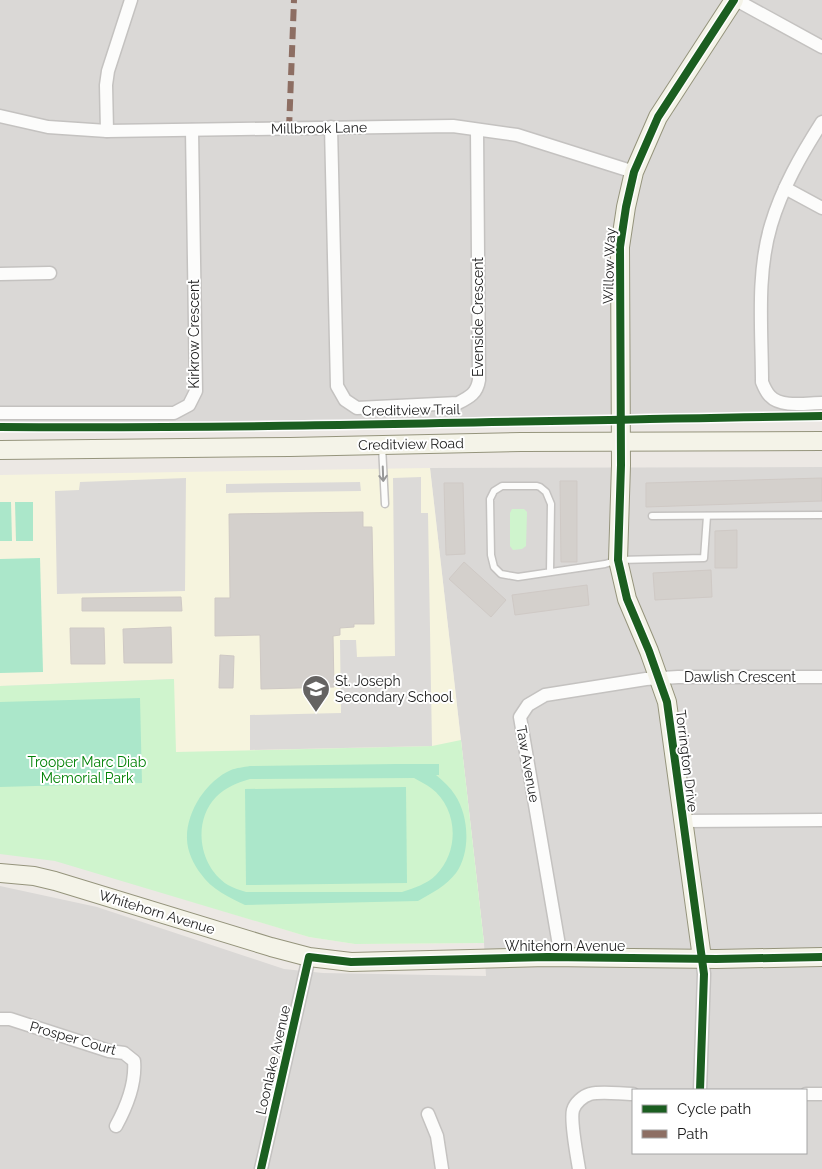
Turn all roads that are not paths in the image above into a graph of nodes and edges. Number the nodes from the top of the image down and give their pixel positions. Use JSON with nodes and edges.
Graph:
{"nodes":[{"id":1,"x":131,"y":0,"type":"edge"},
{"id":2,"x":735,"y":0,"type":"edge"},
{"id":3,"x":822,"y":48,"type":"edge"},
{"id":4,"x":0,"y":116,"type":"edge"},
{"id":5,"x":822,"y":122,"type":"edge"},
{"id":6,"x":331,"y":127,"type":"junction"},
{"id":7,"x":192,"y":130,"type":"junction"},
{"id":8,"x":477,"y":130,"type":"junction"},
{"id":9,"x":107,"y":131,"type":"junction"},
{"id":10,"x":634,"y":172,"type":"junction"},
{"id":11,"x":785,"y":188,"type":"junction"},
{"id":12,"x":822,"y":208,"type":"edge"},
{"id":13,"x":50,"y":273,"type":"dead end"},
{"id":14,"x":0,"y":274,"type":"edge"},
{"id":15,"x":822,"y":403,"type":"edge"},
{"id":16,"x":0,"y":413,"type":"edge"},
{"id":17,"x":621,"y":441,"type":"junction"},
{"id":18,"x":822,"y":441,"type":"edge"},
{"id":19,"x":382,"y":445,"type":"junction"},
{"id":20,"x":0,"y":450,"type":"edge"},
{"id":21,"x":385,"y":504,"type":"dead end"},
{"id":22,"x":822,"y":515,"type":"edge"},
{"id":23,"x":652,"y":516,"type":"dead end"},
{"id":24,"x":707,"y":516,"type":"junction"},
{"id":25,"x":618,"y":560,"type":"junction"},
{"id":26,"x":550,"y":572,"type":"junction"},
{"id":27,"x":822,"y":677,"type":"edge"},
{"id":28,"x":658,"y":678,"type":"junction"},
{"id":29,"x":822,"y":820,"type":"edge"},
{"id":30,"x":682,"y":821,"type":"junction"},
{"id":31,"x":0,"y":873,"type":"edge"},
{"id":32,"x":310,"y":957,"type":"junction"},
{"id":33,"x":561,"y":957,"type":"junction"},
{"id":34,"x":822,"y":957,"type":"edge"},
{"id":35,"x":702,"y":958,"type":"junction"},
{"id":36,"x":0,"y":1019,"type":"edge"},
{"id":37,"x":700,"y":1089,"type":"edge"},
{"id":38,"x":632,"y":1094,"type":"edge"},
{"id":39,"x":807,"y":1094,"type":"edge"},
{"id":40,"x":822,"y":1094,"type":"edge"},
{"id":41,"x":428,"y":1114,"type":"dead end"},
{"id":42,"x":116,"y":1126,"type":"dead end"},
{"id":43,"x":261,"y":1169,"type":"edge"},
{"id":44,"x":442,"y":1169,"type":"edge"},
{"id":45,"x":579,"y":1169,"type":"edge"}],
"edges":[{"from":1,"to":9,"type":"street"},
{"from":2,"to":3,"type":"street"},
{"from":2,"to":10,"type":"street","name":"Willow Way"},
{"from":4,"to":9,"type":"street","name":"Millbrook Lane"},
{"from":5,"to":11,"type":"street"},
{"from":6,"to":7,"type":"street","name":"Millbrook Lane"},
{"from":6,"to":8,"type":"street","name":"Millbrook Lane"},
{"from":6,"to":8,"type":"street","name":"Evenside Crescent"},
{"from":7,"to":9,"type":"street","name":"Millbrook Lane"},
{"from":7,"to":16,"type":"street","name":"Kirkrow Crescent"},
{"from":8,"to":10,"type":"street","name":"Millbrook Lane"},
{"from":10,"to":17,"type":"street","name":"Willow Way"},
{"from":11,"to":12,"type":"street"},
{"from":11,"to":15,"type":"street"},
{"from":13,"to":14,"type":"street"},
{"from":17,"to":18,"type":"street","name":"Creditview Road"},
{"from":17,"to":19,"type":"street","name":"Creditview Road"},
{"from":17,"to":25,"type":"street","name":"Torrington Drive"},
{"from":19,"to":20,"type":"street","name":"Creditview Road"},
{"from":19,"to":21,"type":"lane","one_way":true},
{"from":22,"to":24,"type":"lane"},
{"from":23,"to":24,"type":"lane"},
{"from":24,"to":25,"type":"lane"},
{"from":25,"to":26,"type":"lane"},
{"from":25,"to":28,"type":"street","name":"Torrington Drive"},
{"from":26,"to":26,"type":"lane"},
{"from":27,"to":28,"type":"street","name":"Dawlish Crescent"},
{"from":28,"to":30,"type":"street","name":"Torrington Drive"},
{"from":28,"to":33,"type":"street","name":"Taw Avenue"},
{"from":29,"to":30,"type":"street"},
{"from":30,"to":35,"type":"street","name":"Torrington Drive"},
{"from":31,"to":32,"type":"street","name":"Whitehorn Avenue"},
{"from":32,"to":33,"type":"street","name":"Whitehorn Avenue"},
{"from":32,"to":43,"type":"street","name":"Loonlake Avenue"},
{"from":33,"to":35,"type":"street","name":"Whitehorn Avenue"},
{"from":34,"to":35,"type":"street","name":"Whitehorn Avenue"},
{"from":35,"to":37,"type":"street","name":"Torrington Drive"},
{"from":36,"to":42,"type":"street","name":"Prosper Court"},
{"from":38,"to":45,"type":"street"},
{"from":39,"to":40,"type":"street"},
{"from":41,"to":44,"type":"street"}]}
